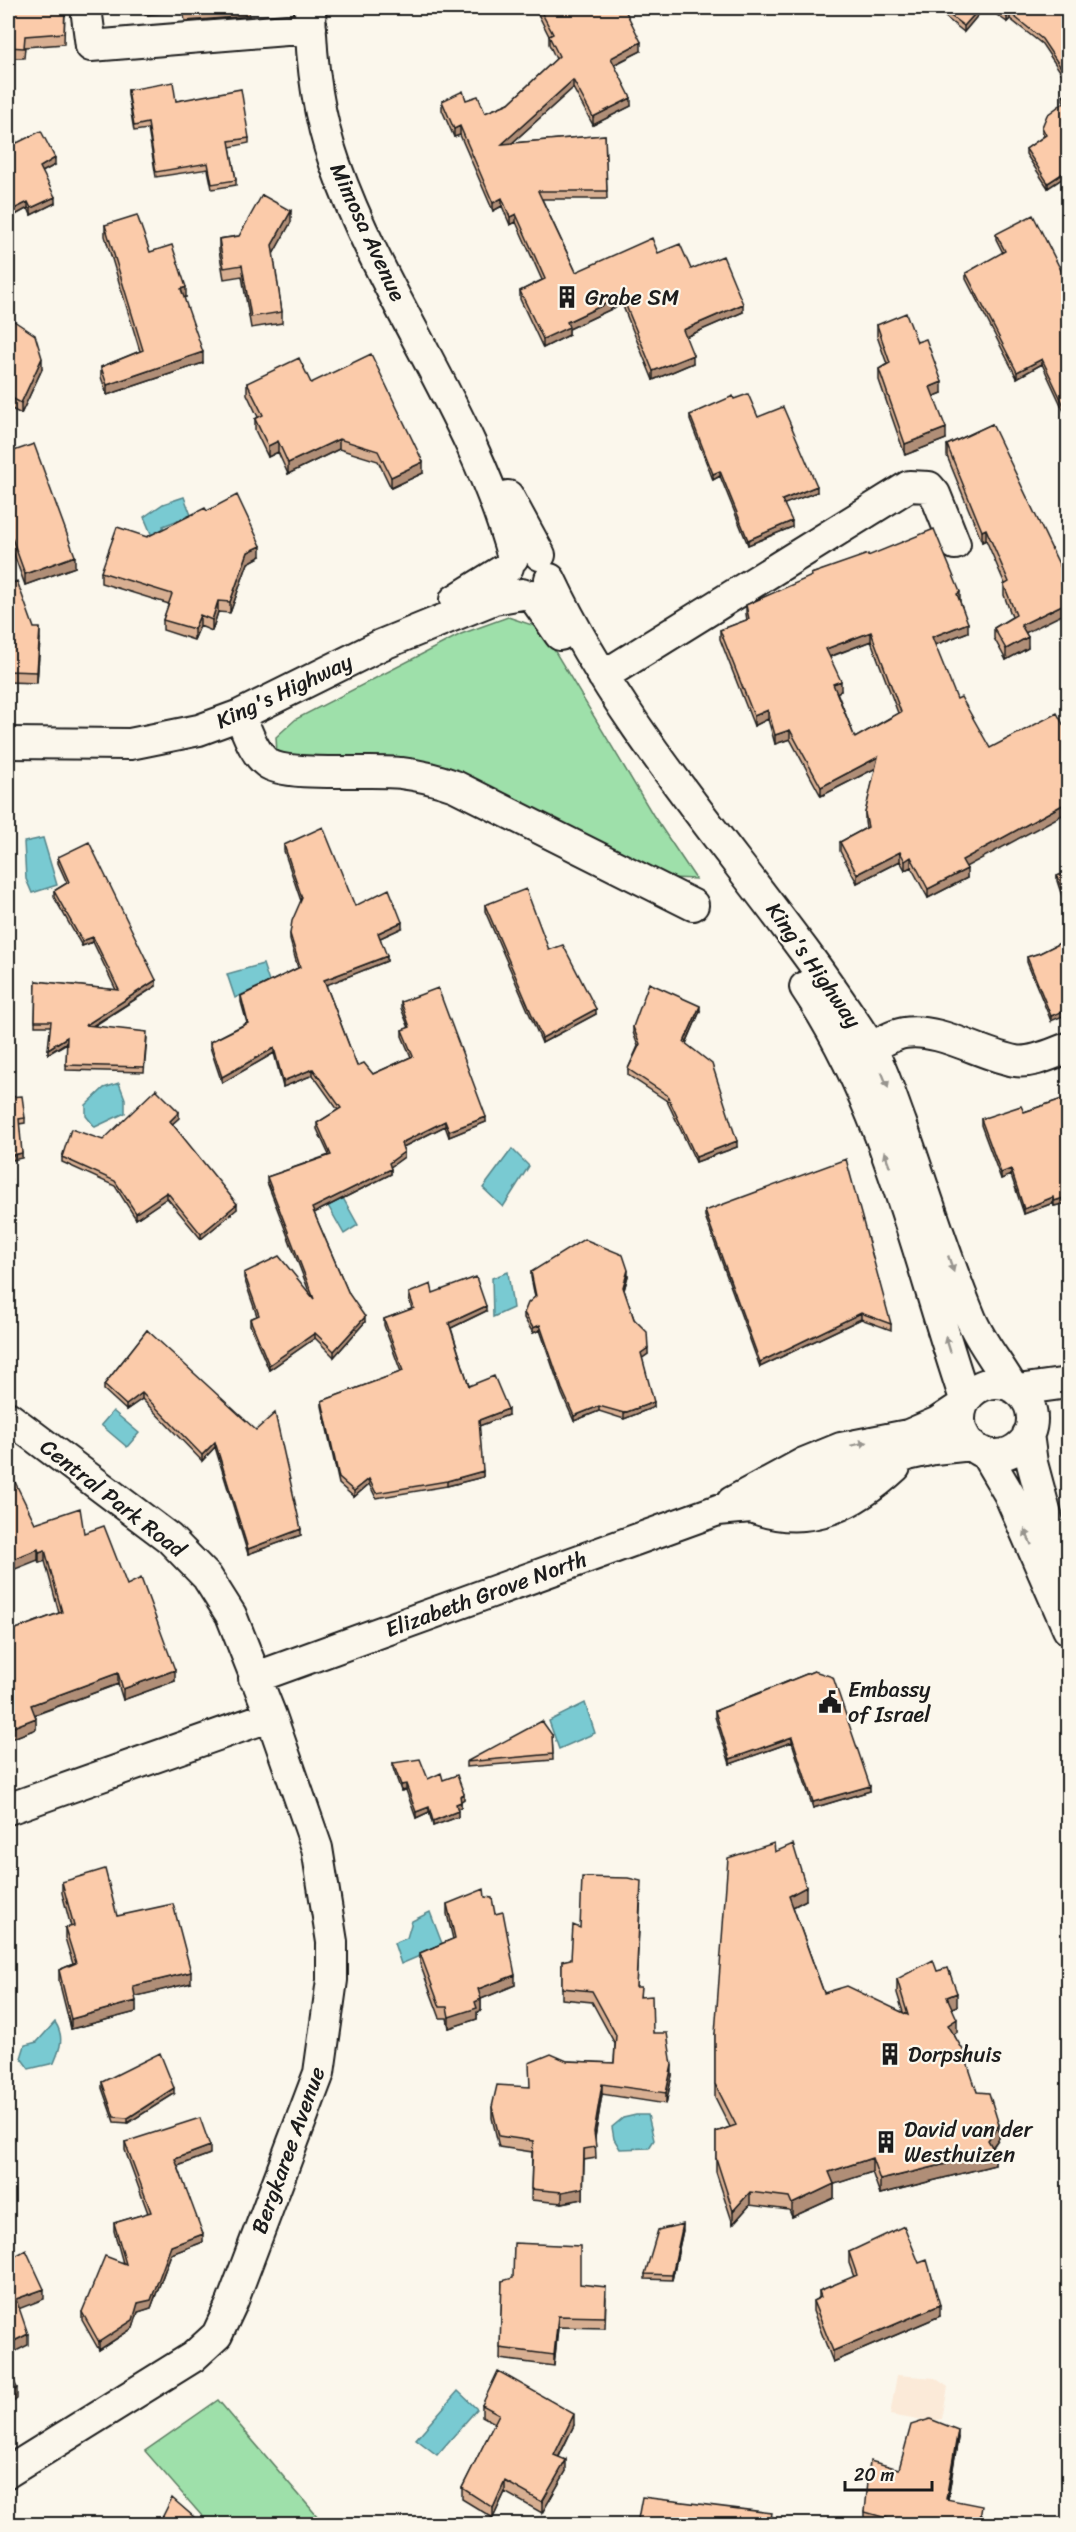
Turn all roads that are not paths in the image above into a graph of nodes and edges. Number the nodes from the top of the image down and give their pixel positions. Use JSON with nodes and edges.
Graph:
{"nodes":[{"id":1,"x":86,"y":8,"type":"edge"},
{"id":2,"x":310,"y":18,"type":"edge"},
{"id":3,"x":955,"y":544,"type":"dead end"},
{"id":4,"x":528,"y":575,"type":"junction"},
{"id":5,"x":603,"y":676,"type":"junction"},
{"id":6,"x":240,"y":715,"type":"junction"},
{"id":7,"x":8,"y":743,"type":"edge"},
{"id":8,"x":693,"y":905,"type":"dead end"},
{"id":9,"x":1068,"y":1048,"type":"edge"},
{"id":10,"x":860,"y":1055,"type":"junction"},
{"id":11,"x":1068,"y":1383,"type":"edge"},
{"id":12,"x":1068,"y":1393,"type":"edge"},
{"id":13,"x":964,"y":1403,"type":"junction"},
{"id":14,"x":1022,"y":1406,"type":"junction"},
{"id":15,"x":8,"y":1417,"type":"edge"},
{"id":16,"x":978,"y":1449,"type":"junction"},
{"id":17,"x":718,"y":1510,"type":"junction"},
{"id":18,"x":1068,"y":1604,"type":"edge"},
{"id":19,"x":1068,"y":1629,"type":"edge"},
{"id":20,"x":254,"y":1678,"type":"junction"},
{"id":21,"x":271,"y":1716,"type":"junction"},
{"id":22,"x":8,"y":1809,"type":"edge"},
{"id":23,"x":8,"y":2472,"type":"edge"}],
"edges":[{"from":1,"to":2,"type":"street"},
{"from":2,"to":4,"type":"street","name":"Mimosa Avenue"},
{"from":3,"to":5,"type":"street"},
{"from":4,"to":5,"type":"street","name":"King's Highway"},
{"from":4,"to":6,"type":"street","name":"King's Highway"},
{"from":4,"to":10,"type":"street","name":"King's Highway"},
{"from":5,"to":10,"type":"street","name":"King's Highway"},
{"from":6,"to":7,"type":"street","name":"King's Highway"},
{"from":6,"to":8,"type":"street"},
{"from":9,"to":10,"type":"street"},
{"from":13,"to":10,"type":"street","name":"King's Highway","one_way":true},
{"from":10,"to":14,"type":"street","name":"King's Highway","one_way":true},
{"from":11,"to":14,"type":"street"},
{"from":12,"to":14,"type":"street"},
{"from":13,"to":14,"type":"street"},
{"from":13,"to":16,"type":"street"},
{"from":17,"to":13,"type":"street","name":"Elizabeth Grove North","one_way":true},
{"from":14,"to":16,"type":"street"},
{"from":14,"to":18,"type":"street","name":"King's Highway"},
{"from":15,"to":20,"type":"street","name":"Central Park Road"},
{"from":16,"to":17,"type":"street","name":"Elizabeth Grove North"},
{"from":19,"to":16,"type":"street","one_way":true},
{"from":17,"to":20,"type":"street","name":"Elizabeth Grove North"},
{"from":20,"to":21,"type":"street","name":"Central Park Road"},
{"from":21,"to":22,"type":"street"},
{"from":21,"to":23,"type":"street","name":"Bergkaree Avenue"}]}
